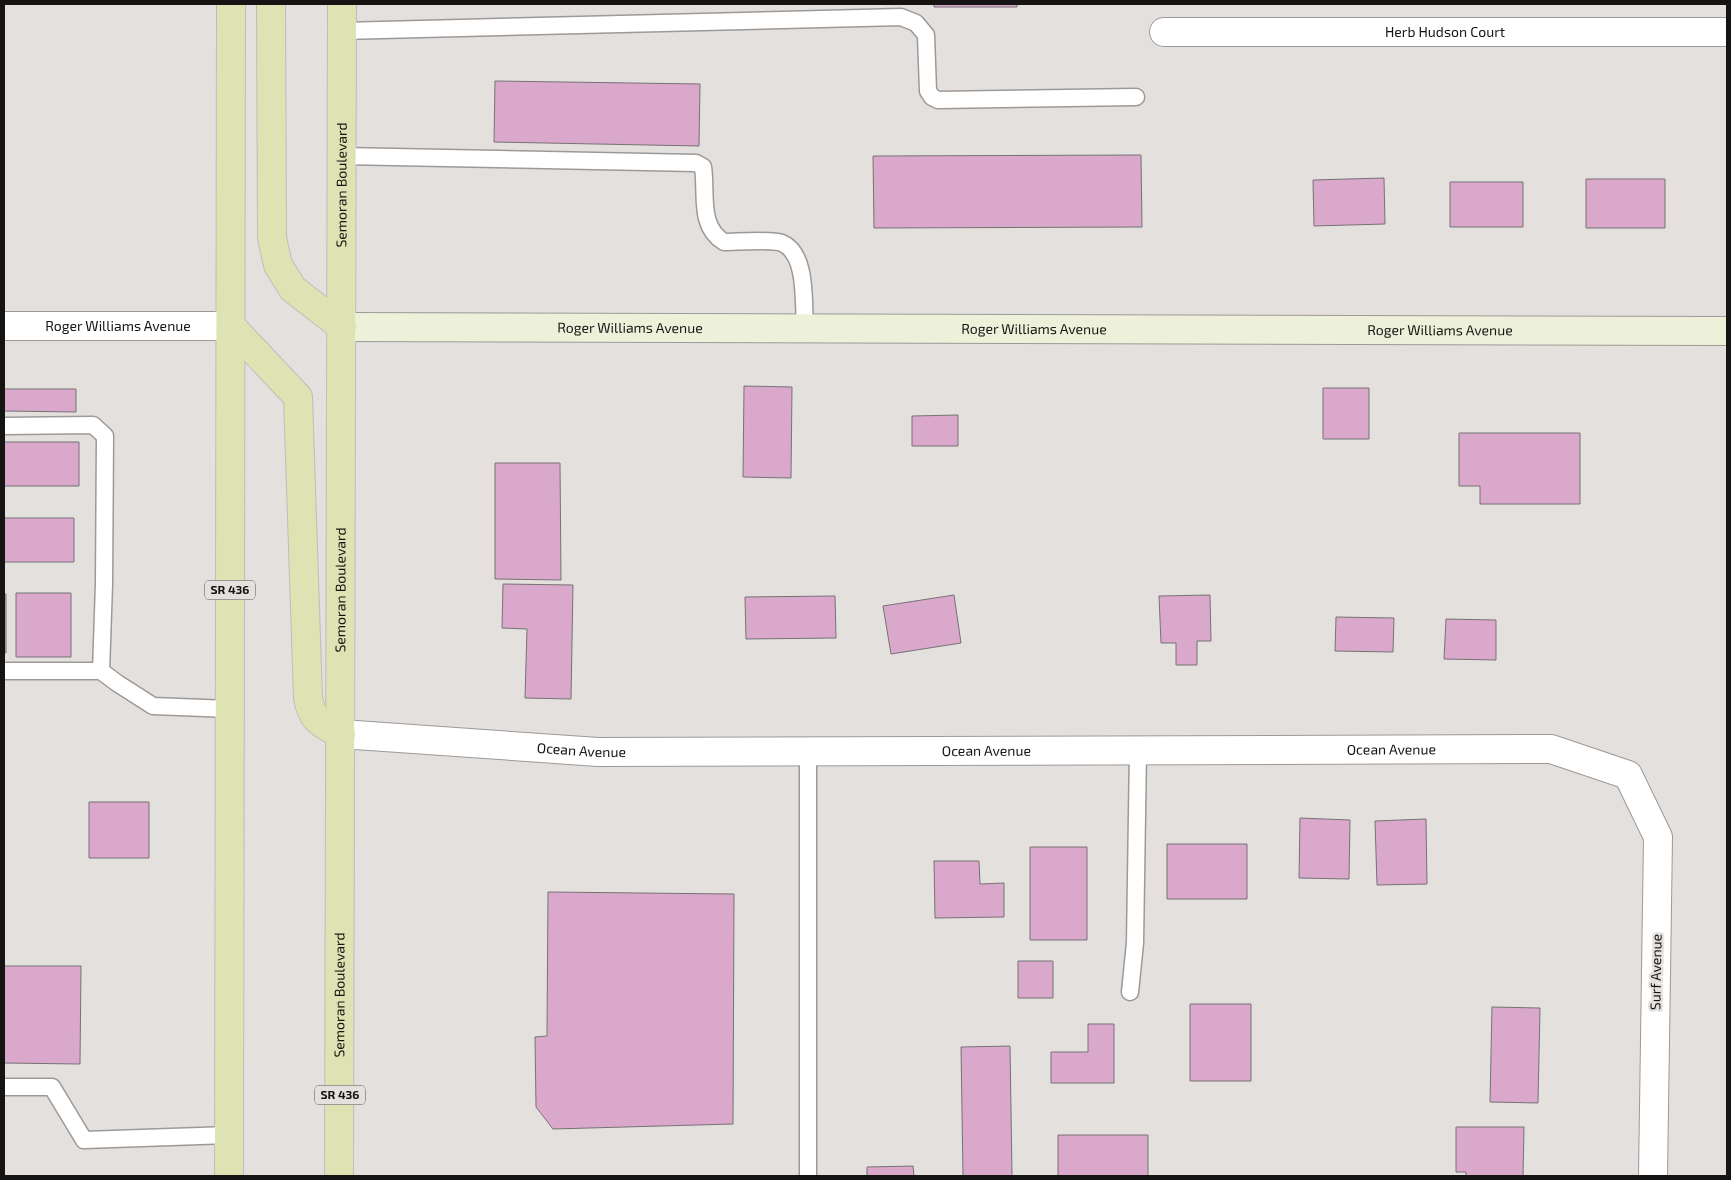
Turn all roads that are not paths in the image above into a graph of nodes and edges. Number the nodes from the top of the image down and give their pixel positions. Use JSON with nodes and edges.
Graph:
{"nodes":[{"id":1,"x":231,"y":4,"type":"edge"},
{"id":2,"x":271,"y":4,"type":"edge"},
{"id":3,"x":342,"y":4,"type":"edge"},
{"id":4,"x":342,"y":31,"type":"junction"},
{"id":5,"x":1164,"y":32,"type":"dead end"},
{"id":6,"x":1727,"y":32,"type":"edge"},
{"id":7,"x":1136,"y":97,"type":"dead end"},
{"id":8,"x":342,"y":156,"type":"junction"},
{"id":9,"x":4,"y":326,"type":"edge"},
{"id":10,"x":231,"y":326,"type":"junction"},
{"id":11,"x":342,"y":327,"type":"junction"},
{"id":12,"x":805,"y":329,"type":"junction"},
{"id":13,"x":1727,"y":331,"type":"edge"},
{"id":14,"x":4,"y":426,"type":"edge"},
{"id":15,"x":4,"y":671,"type":"edge"},
{"id":16,"x":101,"y":671,"type":"junction"},
{"id":17,"x":230,"y":709,"type":"junction"},
{"id":18,"x":341,"y":734,"type":"junction"},
{"id":19,"x":1138,"y":750,"type":"junction"},
{"id":20,"x":808,"y":751,"type":"junction"},
{"id":21,"x":1628,"y":775,"type":"joint"},
{"id":22,"x":1130,"y":992,"type":"dead end"},
{"id":23,"x":4,"y":1087,"type":"edge"},
{"id":24,"x":229,"y":1135,"type":"junction"},
{"id":25,"x":229,"y":1176,"type":"edge"},
{"id":26,"x":339,"y":1176,"type":"edge"},
{"id":27,"x":808,"y":1176,"type":"edge"},
{"id":28,"x":1653,"y":1176,"type":"edge"}],
"edges":[{"from":1,"to":10,"type":"main road","number":"SR 436"},
{"from":2,"to":11,"type":"main road"},
{"from":3,"to":4,"type":"main road","name":"Semoran Boulevard","number":"SR 436"},
{"from":4,"to":7,"type":"lane"},
{"from":4,"to":8,"type":"main road","name":"Semoran Boulevard","number":"SR 436"},
{"from":5,"to":6,"type":"street","name":"Herb Hudson Court"},
{"from":8,"to":11,"type":"main road","name":"Semoran Boulevard","number":"SR 436"},
{"from":8,"to":12,"type":"lane"},
{"from":9,"to":10,"type":"street","name":"Roger Williams Avenue"},
{"from":10,"to":17,"type":"main road","number":"SR 436"},
{"from":10,"to":18,"type":"main road"},
{"from":11,"to":12,"type":"street","name":"Roger Williams Avenue"},
{"from":11,"to":18,"type":"main road","name":"Semoran Boulevard","number":"SR 436"},
{"from":12,"to":13,"type":"street","name":"Roger Williams Avenue"},
{"from":14,"to":16,"type":"lane"},
{"from":15,"to":16,"type":"lane"},
{"from":16,"to":17,"type":"lane"},
{"from":17,"to":24,"type":"main road","number":"SR 436"},
{"from":18,"to":20,"type":"street","name":"Ocean Avenue"},
{"from":18,"to":26,"type":"main road","name":"Semoran Boulevard","number":"SR 436"},
{"from":19,"to":20,"type":"street","name":"Ocean Avenue"},
{"from":19,"to":21,"type":"street","name":"Ocean Avenue"},
{"from":19,"to":22,"type":"lane"},
{"from":20,"to":27,"type":"lane"},
{"from":21,"to":28,"type":"street","name":"Surf Avenue"},
{"from":23,"to":24,"type":"lane"},
{"from":24,"to":25,"type":"main road","number":"SR 436"}]}
